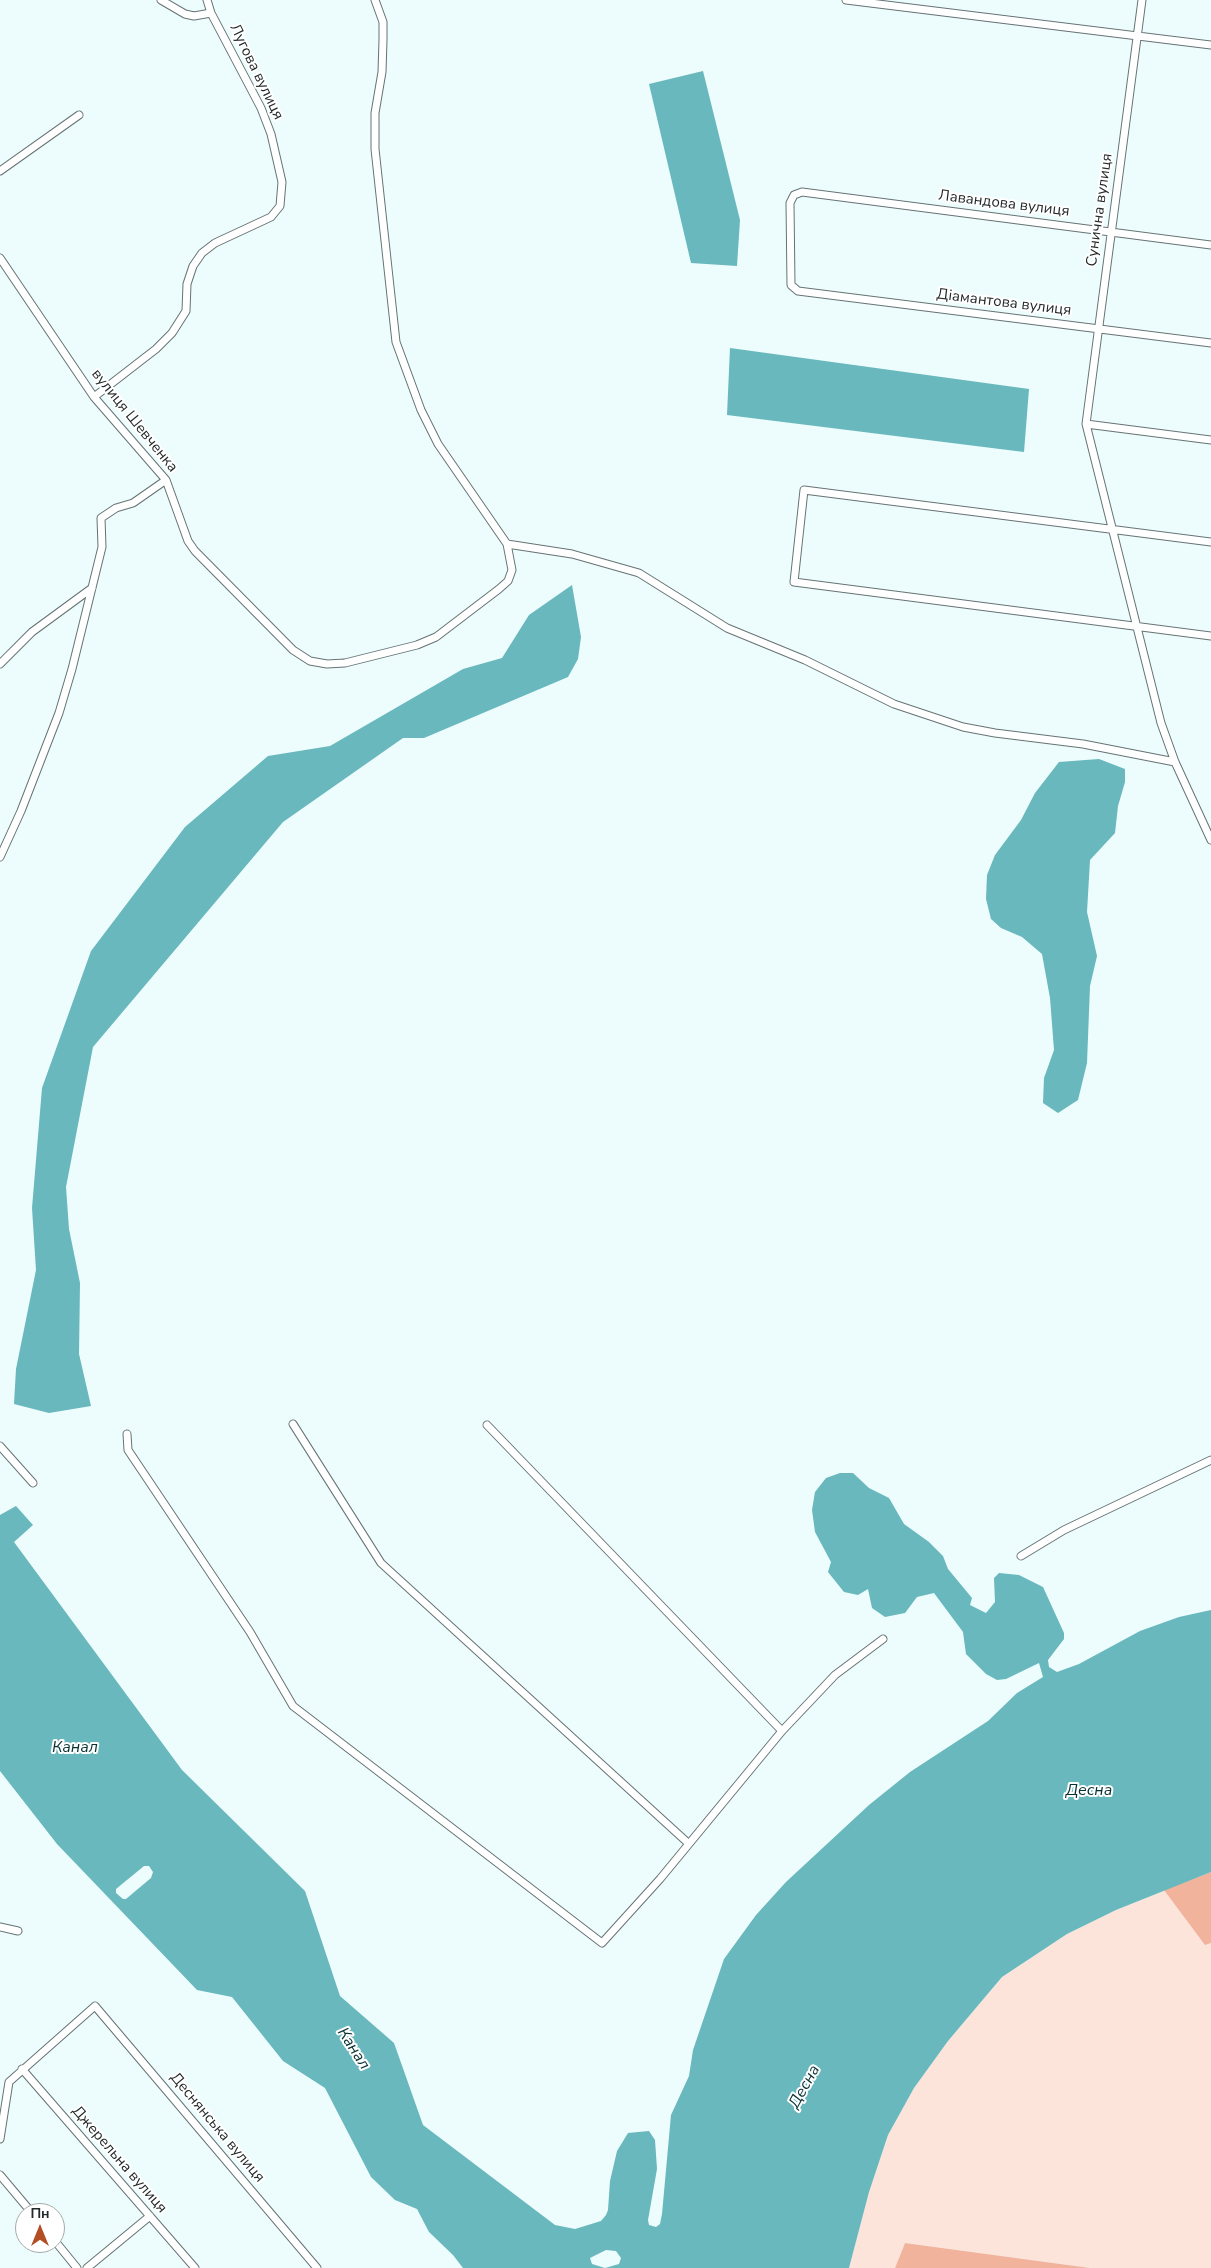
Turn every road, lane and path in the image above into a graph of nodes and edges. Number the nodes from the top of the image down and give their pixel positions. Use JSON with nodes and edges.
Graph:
{"nodes":[{"id":1,"x":161,"y":0,"type":"edge"},
{"id":2,"x":207,"y":0,"type":"edge"},
{"id":3,"x":375,"y":0,"type":"edge"},
{"id":4,"x":846,"y":0,"type":"edge"},
{"id":5,"x":1142,"y":0,"type":"edge"},
{"id":6,"x":211,"y":13,"type":"junction"},
{"id":7,"x":1137,"y":36,"type":"junction"},
{"id":8,"x":1211,"y":45,"type":"edge"},
{"id":9,"x":79,"y":115,"type":"dead end"},
{"id":10,"x":0,"y":170,"type":"edge"},
{"id":11,"x":1111,"y":232,"type":"junction"},
{"id":12,"x":1211,"y":245,"type":"edge"},
{"id":13,"x":0,"y":258,"type":"edge"},
{"id":14,"x":794,"y":289,"type":"joint"},
{"id":15,"x":1098,"y":328,"type":"junction"},
{"id":16,"x":1211,"y":343,"type":"edge"},
{"id":17,"x":94,"y":397,"type":"junction"},
{"id":18,"x":1086,"y":424,"type":"junction"},
{"id":19,"x":1211,"y":440,"type":"edge"},
{"id":20,"x":166,"y":480,"type":"junction"},
{"id":21,"x":1113,"y":530,"type":"junction"},
{"id":22,"x":1211,"y":542,"type":"edge"},
{"id":23,"x":507,"y":544,"type":"junction"},
{"id":24,"x":92,"y":588,"type":"junction"},
{"id":25,"x":1139,"y":627,"type":"junction"},
{"id":26,"x":1211,"y":636,"type":"edge"},
{"id":27,"x":0,"y":664,"type":"edge"},
{"id":28,"x":1175,"y":762,"type":"junction"},
{"id":29,"x":1211,"y":840,"type":"edge"},
{"id":30,"x":0,"y":857,"type":"edge"},
{"id":31,"x":293,"y":1424,"type":"dead end"},
{"id":32,"x":487,"y":1425,"type":"dead end"},
{"id":33,"x":127,"y":1434,"type":"dead end"},
{"id":34,"x":0,"y":1446,"type":"edge"},
{"id":35,"x":1211,"y":1460,"type":"edge"},
{"id":36,"x":33,"y":1483,"type":"dead end"},
{"id":37,"x":1021,"y":1556,"type":"dead end"},
{"id":38,"x":883,"y":1639,"type":"dead end"},
{"id":39,"x":782,"y":1731,"type":"junction"},
{"id":40,"x":688,"y":1844,"type":"junction"},
{"id":41,"x":0,"y":1927,"type":"edge"},
{"id":42,"x":18,"y":1932,"type":"dead end"},
{"id":43,"x":22,"y":2069,"type":"junction"},
{"id":44,"x":0,"y":2139,"type":"edge"},
{"id":45,"x":0,"y":2175,"type":"edge"},
{"id":46,"x":24,"y":2203,"type":"edge"},
{"id":47,"x":150,"y":2216,"type":"junction"},
{"id":48,"x":65,"y":2253,"type":"edge"},
{"id":49,"x":78,"y":2268,"type":"edge"},
{"id":50,"x":87,"y":2268,"type":"edge"},
{"id":51,"x":195,"y":2268,"type":"edge"},
{"id":52,"x":317,"y":2268,"type":"edge"}],
"edges":[{"from":1,"to":6,"type":"street"},
{"from":2,"to":6,"type":"street","name":"Лугова вулиця"},
{"from":3,"to":23,"type":"street"},
{"from":4,"to":7,"type":"street"},
{"from":5,"to":7,"type":"street","name":"Сунична вулиця"},
{"from":6,"to":17,"type":"street","name":"Лугова вулиця"},
{"from":7,"to":8,"type":"street"},
{"from":7,"to":11,"type":"street","name":"Сунична вулиця"},
{"from":9,"to":10,"type":"street"},
{"from":11,"to":12,"type":"street","name":"Лавандова вулиця"},
{"from":11,"to":14,"type":"street","name":"Лавандова вулиця"},
{"from":11,"to":15,"type":"street","name":"Сунична вулиця"},
{"from":13,"to":17,"type":"street","name":"вулиця Шевченка"},
{"from":14,"to":15,"type":"street","name":"Діамантова вулиця"},
{"from":15,"to":16,"type":"street","name":"Діамантова вулиця"},
{"from":15,"to":18,"type":"street","name":"Сунична вулиця"},
{"from":17,"to":20,"type":"street","name":"вулиця Шевченка"},
{"from":18,"to":19,"type":"street"},
{"from":18,"to":21,"type":"street"},
{"from":20,"to":23,"type":"street","name":"вулиця Шевченка"},
{"from":20,"to":24,"type":"street"},
{"from":21,"to":22,"type":"street"},
{"from":21,"to":25,"type":"street"},
{"from":21,"to":25,"type":"street"},
{"from":23,"to":28,"type":"street"},
{"from":24,"to":27,"type":"street"},
{"from":24,"to":30,"type":"street"},
{"from":25,"to":26,"type":"street"},
{"from":25,"to":28,"type":"street"},
{"from":28,"to":29,"type":"street"},
{"from":31,"to":40,"type":"street"},
{"from":32,"to":39,"type":"street"},
{"from":33,"to":40,"type":"street"},
{"from":34,"to":36,"type":"street"},
{"from":35,"to":37,"type":"street"},
{"from":38,"to":39,"type":"street"},
{"from":39,"to":40,"type":"street"},
{"from":41,"to":42,"type":"street"},
{"from":43,"to":44,"type":"street"},
{"from":43,"to":47,"type":"street","name":"Джерельна вулиця"},
{"from":43,"to":52,"type":"street","name":"Деснянська вулиця"},
{"from":45,"to":46,"type":"street"},
{"from":47,"to":50,"type":"street"},
{"from":47,"to":51,"type":"street","name":"Джерельна вулиця"},
{"from":48,"to":49,"type":"street"}]}
